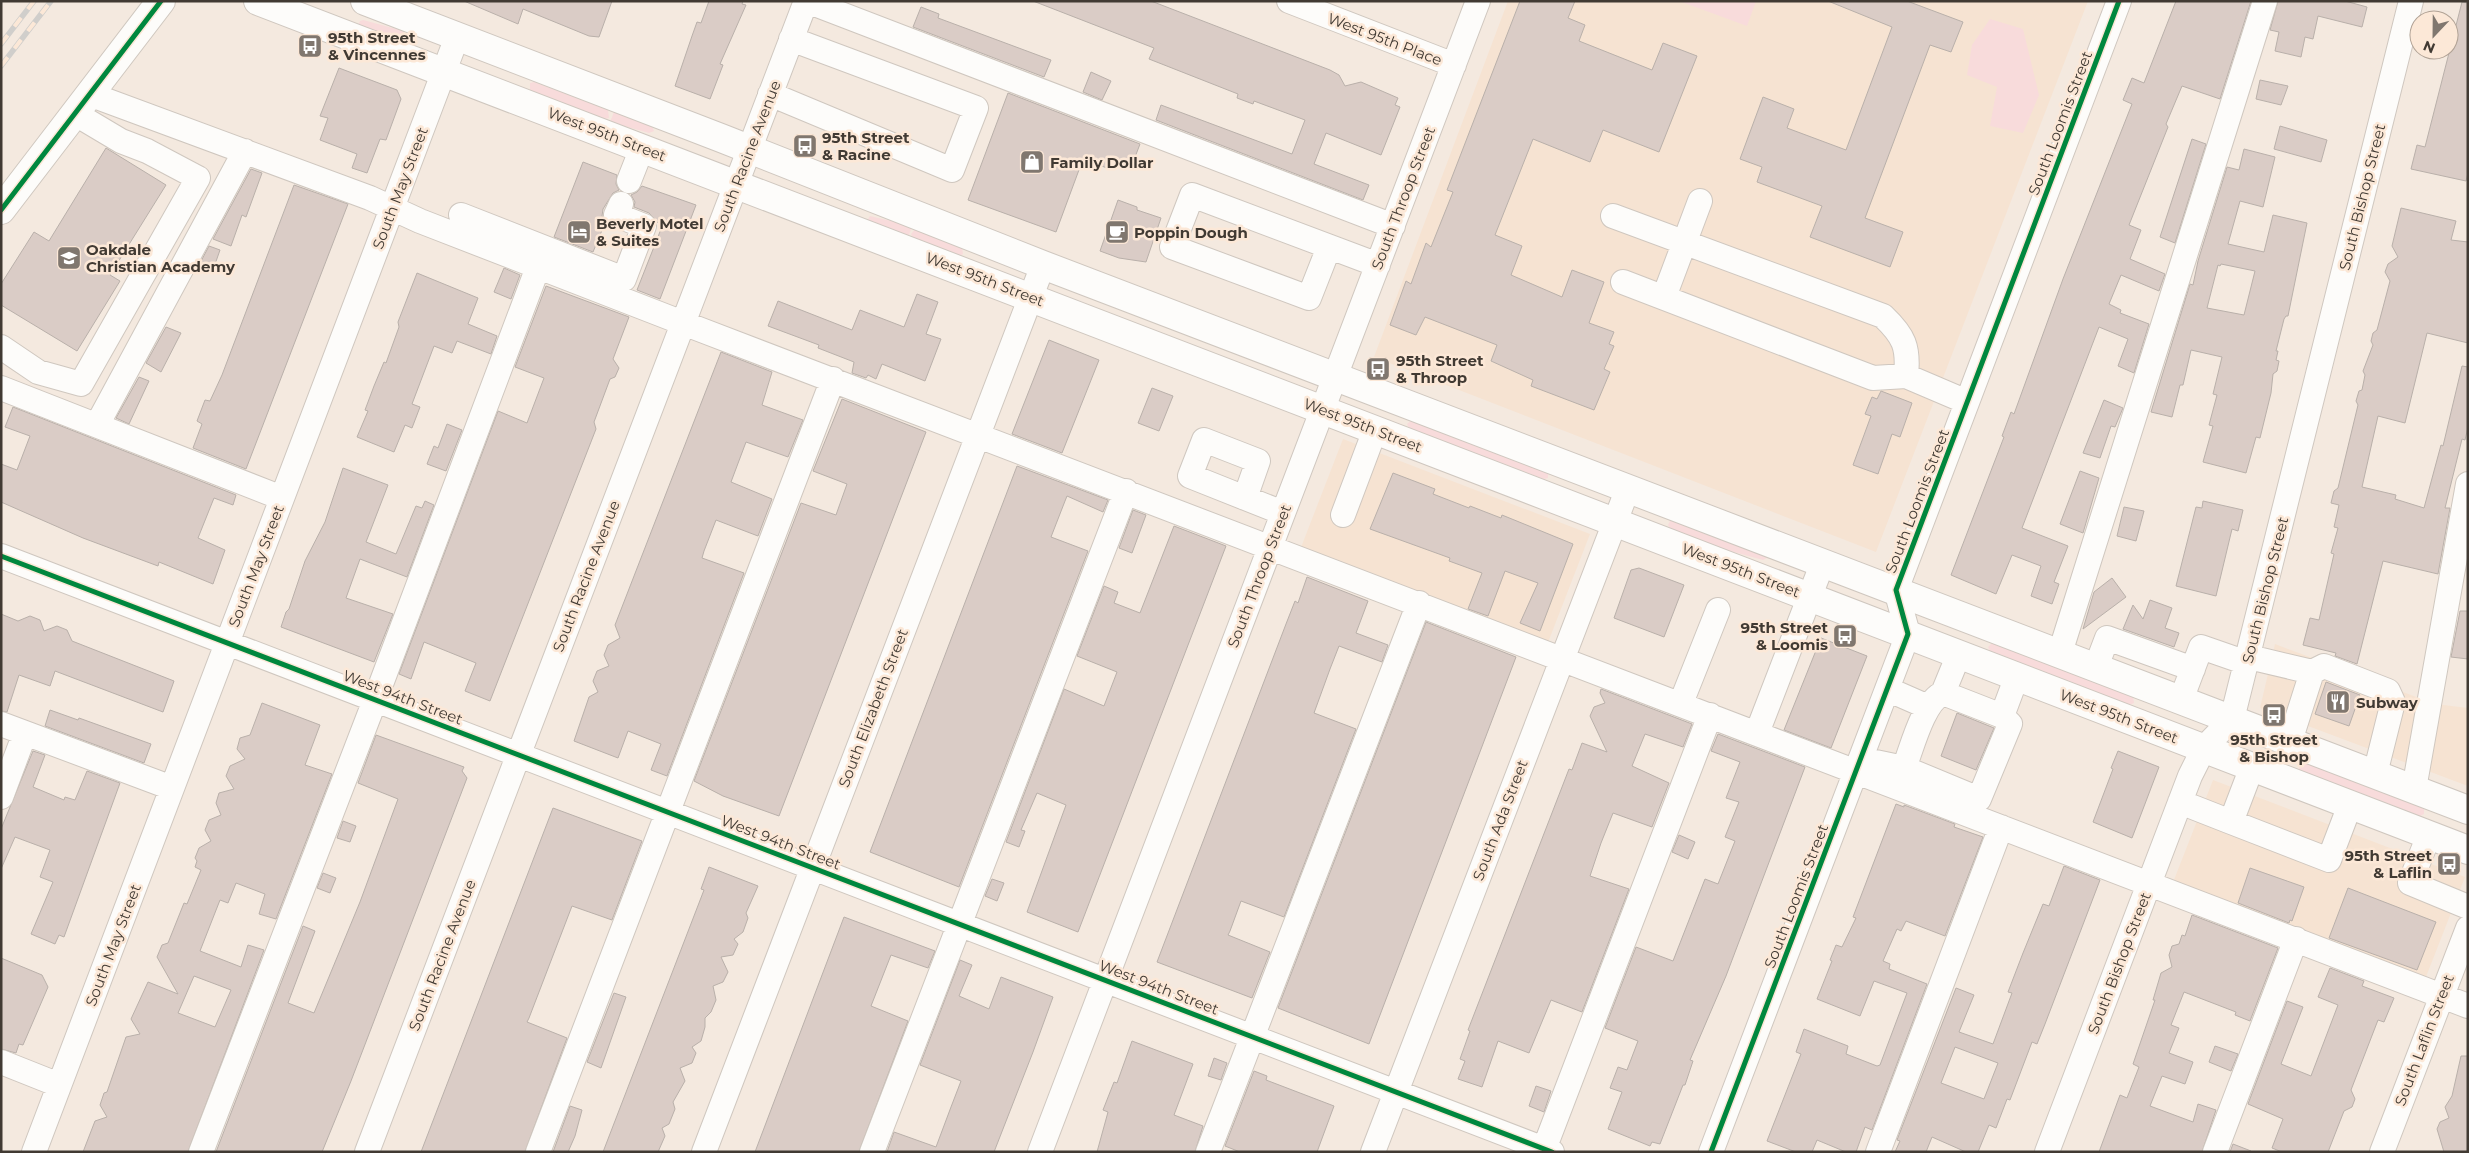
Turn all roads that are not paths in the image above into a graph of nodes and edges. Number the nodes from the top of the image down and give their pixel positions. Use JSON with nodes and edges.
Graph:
{"nodes":[{"id":1,"x":161,"y":1,"type":"edge"},
{"id":2,"x":258,"y":1,"type":"edge"},
{"id":3,"x":365,"y":1,"type":"edge"},
{"id":4,"x":806,"y":1,"type":"edge"},
{"id":5,"x":1289,"y":1,"type":"edge"},
{"id":6,"x":1478,"y":1,"type":"edge"},
{"id":7,"x":2119,"y":1,"type":"edge"},
{"id":8,"x":2266,"y":1,"type":"edge"},
{"id":9,"x":2411,"y":1,"type":"edge"},
{"id":10,"x":457,"y":37,"type":"junction"},
{"id":11,"x":791,"y":39,"type":"junction"},
{"id":12,"x":1454,"y":65,"type":"junction"},
{"id":13,"x":444,"y":71,"type":"junction"},
{"id":14,"x":770,"y":94,"type":"junction"},
{"id":15,"x":82,"y":103,"type":"junction"},
{"id":16,"x":642,"y":148,"type":"junction"},
{"id":17,"x":749,"y":149,"type":"junction"},
{"id":18,"x":244,"y":151,"type":"junction"},
{"id":19,"x":630,"y":181,"type":"dead end"},
{"id":20,"x":736,"y":184,"type":"junction"},
{"id":21,"x":1700,"y":201,"type":"dead end"},
{"id":22,"x":621,"y":204,"type":"dead end"},
{"id":23,"x":392,"y":208,"type":"junction"},
{"id":24,"x":1,"y":210,"type":"edge"},
{"id":25,"x":461,"y":215,"type":"dead end"},
{"id":26,"x":1613,"y":216,"type":"dead end"},
{"id":27,"x":1393,"y":226,"type":"junction"},
{"id":28,"x":1684,"y":242,"type":"junction"},
{"id":29,"x":1329,"y":247,"type":"junction"},
{"id":30,"x":1043,"y":265,"type":"junction"},
{"id":31,"x":1378,"y":265,"type":"junction"},
{"id":32,"x":538,"y":267,"type":"junction"},
{"id":33,"x":1623,"y":282,"type":"dead end"},
{"id":34,"x":1031,"y":297,"type":"junction"},
{"id":35,"x":1664,"y":297,"type":"junction"},
{"id":36,"x":683,"y":323,"type":"junction"},
{"id":37,"x":1,"y":347,"type":"edge"},
{"id":38,"x":1336,"y":376,"type":"junction"},
{"id":39,"x":1906,"y":376,"type":"junction"},
{"id":40,"x":833,"y":379,"type":"junction"},
{"id":41,"x":1,"y":388,"type":"edge"},
{"id":42,"x":1967,"y":402,"type":"junction"},
{"id":43,"x":1323,"y":409,"type":"junction"},
{"id":44,"x":97,"y":425,"type":"junction"},
{"id":45,"x":1375,"y":430,"type":"junction"},
{"id":46,"x":978,"y":434,"type":"junction"},
{"id":47,"x":2468,"y":484,"type":"edge"},
{"id":48,"x":1628,"y":488,"type":"junction"},
{"id":49,"x":1126,"y":491,"type":"junction"},
{"id":50,"x":282,"y":498,"type":"junction"},
{"id":51,"x":1246,"y":498,"type":"dead end"},
{"id":52,"x":1283,"y":513,"type":"junction"},
{"id":53,"x":1343,"y":515,"type":"dead end"},
{"id":54,"x":1615,"y":521,"type":"junction"},
{"id":55,"x":1270,"y":546,"type":"junction"},
{"id":56,"x":1,"y":556,"type":"edge"},
{"id":57,"x":1823,"y":562,"type":"junction"},
{"id":58,"x":1896,"y":590,"type":"junction"},
{"id":59,"x":1810,"y":597,"type":"junction"},
{"id":60,"x":1419,"y":603,"type":"junction"},
{"id":61,"x":1718,"y":610,"type":"dead end"},
{"id":62,"x":1908,"y":634,"type":"junction"},
{"id":63,"x":227,"y":643,"type":"junction"},
{"id":64,"x":2060,"y":653,"type":"junction"},
{"id":65,"x":1959,"y":654,"type":"junction"},
{"id":66,"x":2250,"y":655,"type":"junction"},
{"id":67,"x":1563,"y":658,"type":"junction"},
{"id":68,"x":2096,"y":666,"type":"junction"},
{"id":69,"x":2193,"y":669,"type":"junction"},
{"id":70,"x":2312,"y":672,"type":"junction"},
{"id":71,"x":2017,"y":676,"type":"junction"},
{"id":72,"x":1887,"y":689,"type":"junction"},
{"id":73,"x":375,"y":700,"type":"junction"},
{"id":74,"x":1936,"y":700,"type":"junction"},
{"id":75,"x":2181,"y":700,"type":"junction"},
{"id":76,"x":1681,"y":704,"type":"junction"},
{"id":77,"x":1710,"y":715,"type":"junction"},
{"id":78,"x":2002,"y":716,"type":"junction"},
{"id":79,"x":2232,"y":719,"type":"junction"},
{"id":80,"x":1,"y":724,"type":"edge"},
{"id":81,"x":25,"y":733,"type":"junction"},
{"id":82,"x":1757,"y":733,"type":"junction"},
{"id":83,"x":2290,"y":741,"type":"junction"},
{"id":84,"x":2204,"y":748,"type":"junction"},
{"id":85,"x":518,"y":755,"type":"junction"},
{"id":86,"x":1859,"y":766,"type":"junction"},
{"id":87,"x":2252,"y":767,"type":"junction"},
{"id":88,"x":1904,"y":768,"type":"junction"},
{"id":89,"x":2375,"y":774,"type":"junction"},
{"id":90,"x":172,"y":788,"type":"junction"},
{"id":91,"x":2414,"y":789,"type":"junction"},
{"id":92,"x":1,"y":797,"type":"edge"},
{"id":93,"x":2180,"y":802,"type":"junction"},
{"id":94,"x":2350,"y":805,"type":"junction"},
{"id":95,"x":1976,"y":807,"type":"junction"},
{"id":96,"x":2468,"y":810,"type":"edge"},
{"id":97,"x":668,"y":812,"type":"junction"},
{"id":98,"x":2231,"y":822,"type":"junction"},
{"id":99,"x":2001,"y":826,"type":"junction"},
{"id":100,"x":2429,"y":835,"type":"junction"},
{"id":101,"x":2468,"y":850,"type":"edge"},
{"id":102,"x":812,"y":868,"type":"junction"},
{"id":103,"x":2150,"y":883,"type":"junction"},
{"id":104,"x":2468,"y":907,"type":"edge"},
{"id":105,"x":960,"y":924,"type":"junction"},
{"id":106,"x":2468,"y":928,"type":"edge"},
{"id":107,"x":2296,"y":939,"type":"junction"},
{"id":108,"x":1106,"y":980,"type":"junction"},
{"id":109,"x":2441,"y":996,"type":"junction"},
{"id":110,"x":2468,"y":1006,"type":"edge"},
{"id":111,"x":1252,"y":1036,"type":"junction"},
{"id":112,"x":1,"y":1062,"type":"edge"},
{"id":113,"x":59,"y":1085,"type":"junction"},
{"id":114,"x":1396,"y":1092,"type":"junction"},
{"id":115,"x":1546,"y":1151,"type":"edge"},
{"id":116,"x":34,"y":1152,"type":"edge"},
{"id":117,"x":201,"y":1152,"type":"edge"},
{"id":118,"x":367,"y":1152,"type":"edge"},
{"id":119,"x":538,"y":1152,"type":"edge"},
{"id":120,"x":704,"y":1152,"type":"edge"},
{"id":121,"x":872,"y":1152,"type":"edge"},
{"id":122,"x":1040,"y":1152,"type":"edge"},
{"id":123,"x":1208,"y":1152,"type":"edge"},
{"id":124,"x":1373,"y":1152,"type":"edge"},
{"id":125,"x":1711,"y":1152,"type":"edge"},
{"id":126,"x":1878,"y":1152,"type":"edge"},
{"id":127,"x":2047,"y":1152,"type":"edge"},
{"id":128,"x":2215,"y":1152,"type":"edge"},
{"id":129,"x":2382,"y":1152,"type":"edge"}],
"edges":[{"from":1,"to":15,"type":"main road"},
{"from":2,"to":13,"type":"main road","name":"West 95th Street"},
{"from":3,"to":10,"type":"main road"},
{"from":4,"to":11,"type":"street","name":"South Racine Avenue"},
{"from":4,"to":27,"type":"street"},
{"from":5,"to":12,"type":"street","name":"West 95th Place"},
{"from":6,"to":12,"type":"street","name":"South Throop Street"},
{"from":7,"to":42,"type":"street","name":"South Loomis Street"},
{"from":8,"to":64,"type":"street"},
{"from":9,"to":66,"type":"street","name":"South Bishop Street"},
{"from":10,"to":13,"type":"street","name":"South May Street"},
{"from":10,"to":17,"type":"main road"},
{"from":11,"to":14,"type":"street","name":"South Racine Avenue"},
{"from":11,"to":14,"type":"street"},
{"from":12,"to":27,"type":"street","name":"South Throop Street"},
{"from":13,"to":16,"type":"main road","name":"West 95th Street"},
{"from":13,"to":23,"type":"street","name":"South May Street"},
{"from":14,"to":17,"type":"street","name":"South Racine Avenue"},
{"from":15,"to":18,"type":"street"},
{"from":15,"to":24,"type":"main road"},
{"from":15,"to":37,"type":"street"},
{"from":16,"to":19,"type":"street"},
{"from":16,"to":20,"type":"main road","name":"West 95th Street"},
{"from":17,"to":20,"type":"street","name":"South Racine Avenue"},
{"from":17,"to":30,"type":"main road"},
{"from":18,"to":23,"type":"street"},
{"from":18,"to":44,"type":"street"},
{"from":20,"to":34,"type":"main road","name":"West 95th Street"},
{"from":20,"to":36,"type":"street","name":"South Racine Avenue"},
{"from":21,"to":28,"type":"street"},
{"from":22,"to":25,"type":"street"},
{"from":23,"to":32,"type":"street"},
{"from":23,"to":50,"type":"street","name":"South May Street"},
{"from":26,"to":28,"type":"street"},
{"from":27,"to":31,"type":"street","name":"South Throop Street"},
{"from":28,"to":35,"type":"street"},
{"from":28,"to":39,"type":"street"},
{"from":29,"to":29,"type":"street"},
{"from":29,"to":31,"type":"street"},
{"from":30,"to":34,"type":"street","name":"South Elizabeth Street"},
{"from":30,"to":38,"type":"main road"},
{"from":31,"to":38,"type":"street","name":"South Throop Street"},
{"from":32,"to":36,"type":"street"},
{"from":32,"to":73,"type":"street"},
{"from":33,"to":35,"type":"street"},
{"from":34,"to":43,"type":"main road","name":"West 95th Street"},
{"from":34,"to":46,"type":"street","name":"South Elizabeth Street"},
{"from":35,"to":39,"type":"street"},
{"from":36,"to":40,"type":"street"},
{"from":36,"to":85,"type":"street","name":"South Racine Avenue"},
{"from":38,"to":43,"type":"street","name":"South Throop Street"},
{"from":38,"to":48,"type":"main road"},
{"from":39,"to":42,"type":"street"},
{"from":40,"to":46,"type":"street"},
{"from":40,"to":97,"type":"street"},
{"from":41,"to":44,"type":"street"},
{"from":42,"to":58,"type":"street","name":"South Loomis Street"},
{"from":43,"to":45,"type":"main road","name":"West 95th Street"},
{"from":43,"to":52,"type":"street","name":"South Throop Street"},
{"from":44,"to":50,"type":"street"},
{"from":45,"to":53,"type":"street"},
{"from":45,"to":54,"type":"main road","name":"West 95th Street"},
{"from":46,"to":49,"type":"street"},
{"from":46,"to":102,"type":"street","name":"South Elizabeth Street"},
{"from":47,"to":91,"type":"street"},
{"from":48,"to":54,"type":"street","name":"South Ada Street"},
{"from":48,"to":57,"type":"main road"},
{"from":49,"to":55,"type":"street"},
{"from":49,"to":105,"type":"street"},
{"from":50,"to":63,"type":"street","name":"South May Street"},
{"from":51,"to":52,"type":"street"},
{"from":52,"to":55,"type":"street","name":"South Throop Street"},
{"from":54,"to":59,"type":"main road","name":"West 95th Street"},
{"from":54,"to":67,"type":"street","name":"South Ada Street"},
{"from":55,"to":60,"type":"street"},
{"from":55,"to":108,"type":"street","name":"South Throop Street"},
{"from":56,"to":63,"type":"street","name":"West 94th Street"},
{"from":57,"to":58,"type":"main road"},
{"from":57,"to":59,"type":"street"},
{"from":58,"to":62,"type":"street","name":"South Loomis Street"},
{"from":58,"to":64,"type":"main road"},
{"from":59,"to":62,"type":"main road","name":"West 95th Street"},
{"from":59,"to":82,"type":"street"},
{"from":60,"to":67,"type":"street"},
{"from":60,"to":111,"type":"street"},
{"from":61,"to":76,"type":"street"},
{"from":62,"to":65,"type":"main road","name":"West 95th Street"},
{"from":62,"to":72,"type":"street","name":"South Loomis Street"},
{"from":63,"to":73,"type":"street","name":"West 94th Street"},
{"from":63,"to":90,"type":"street","name":"South May Street"},
{"from":64,"to":68,"type":"main road"},
{"from":65,"to":71,"type":"main road","name":"West 95th Street"},
{"from":65,"to":74,"type":"street"},
{"from":66,"to":69,"type":"street"},
{"from":66,"to":70,"type":"street"},
{"from":66,"to":79,"type":"street","name":"South Bishop Street"},
{"from":67,"to":76,"type":"street"},
{"from":67,"to":114,"type":"street","name":"South Ada Street"},
{"from":68,"to":69,"type":"street"},
{"from":68,"to":75,"type":"main road"},
{"from":69,"to":75,"type":"street"},
{"from":70,"to":83,"type":"street"},
{"from":70,"to":89,"type":"street"},
{"from":71,"to":78,"type":"street"},
{"from":71,"to":84,"type":"main road","name":"West 95th Street"},
{"from":72,"to":74,"type":"street"},
{"from":72,"to":86,"type":"street","name":"South Loomis Street"},
{"from":73,"to":85,"type":"street","name":"West 94th Street"},
{"from":73,"to":117,"type":"street"},
{"from":74,"to":78,"type":"street"},
{"from":74,"to":88,"type":"street"},
{"from":75,"to":79,"type":"main road"},
{"from":76,"to":77,"type":"street"},
{"from":77,"to":82,"type":"street"},
{"from":77,"to":115,"type":"street"},
{"from":78,"to":95,"type":"street"},
{"from":79,"to":83,"type":"main road"},
{"from":79,"to":84,"type":"street","name":"South Bishop Street"},
{"from":80,"to":81,"type":"street"},
{"from":81,"to":90,"type":"street"},
{"from":81,"to":92,"type":"street"},
{"from":82,"to":86,"type":"street"},
{"from":83,"to":89,"type":"main road"},
{"from":84,"to":87,"type":"main road","name":"West 95th Street"},
{"from":84,"to":93,"type":"street","name":"South Bishop Street"},
{"from":85,"to":97,"type":"street","name":"West 94th Street"},
{"from":85,"to":118,"type":"street","name":"South Racine Avenue"},
{"from":86,"to":88,"type":"street"},
{"from":86,"to":95,"type":"street"},
{"from":86,"to":125,"type":"street","name":"South Loomis Street"},
{"from":87,"to":94,"type":"main road","name":"West 95th Street"},
{"from":87,"to":98,"type":"street"},
{"from":88,"to":95,"type":"street"},
{"from":89,"to":91,"type":"main road"},
{"from":90,"to":113,"type":"street","name":"South May Street"},
{"from":91,"to":96,"type":"main road"},
{"from":93,"to":98,"type":"street"},
{"from":93,"to":103,"type":"street","name":"South Bishop Street"},
{"from":94,"to":98,"type":"street"},
{"from":94,"to":100,"type":"main road","name":"West 95th Street"},
{"from":95,"to":99,"type":"street"},
{"from":97,"to":102,"type":"street","name":"West 94th Street"},
{"from":97,"to":119,"type":"street"},
{"from":99,"to":103,"type":"street"},
{"from":99,"to":126,"type":"street"},
{"from":100,"to":101,"type":"main road","name":"West 95th Street"},
{"from":100,"to":104,"type":"street"},
{"from":102,"to":105,"type":"street","name":"West 94th Street"},
{"from":102,"to":120,"type":"street","name":"South Elizabeth Street"},
{"from":103,"to":107,"type":"street"},
{"from":103,"to":127,"type":"street","name":"South Bishop Street"},
{"from":105,"to":108,"type":"street","name":"West 94th Street"},
{"from":105,"to":121,"type":"street"},
{"from":106,"to":109,"type":"street","name":"South Laflin Street"},
{"from":107,"to":109,"type":"street"},
{"from":107,"to":128,"type":"street"},
{"from":108,"to":111,"type":"street","name":"West 94th Street"},
{"from":108,"to":122,"type":"street","name":"South Throop Street"},
{"from":109,"to":110,"type":"street"},
{"from":109,"to":129,"type":"street","name":"South Laflin Street"},
{"from":111,"to":114,"type":"street","name":"West 94th Street"},
{"from":111,"to":123,"type":"street"},
{"from":112,"to":113,"type":"street"},
{"from":113,"to":116,"type":"street","name":"South May Street"},
{"from":114,"to":115,"type":"street","name":"West 94th Street"},
{"from":114,"to":124,"type":"street","name":"South Ada Street"}]}
